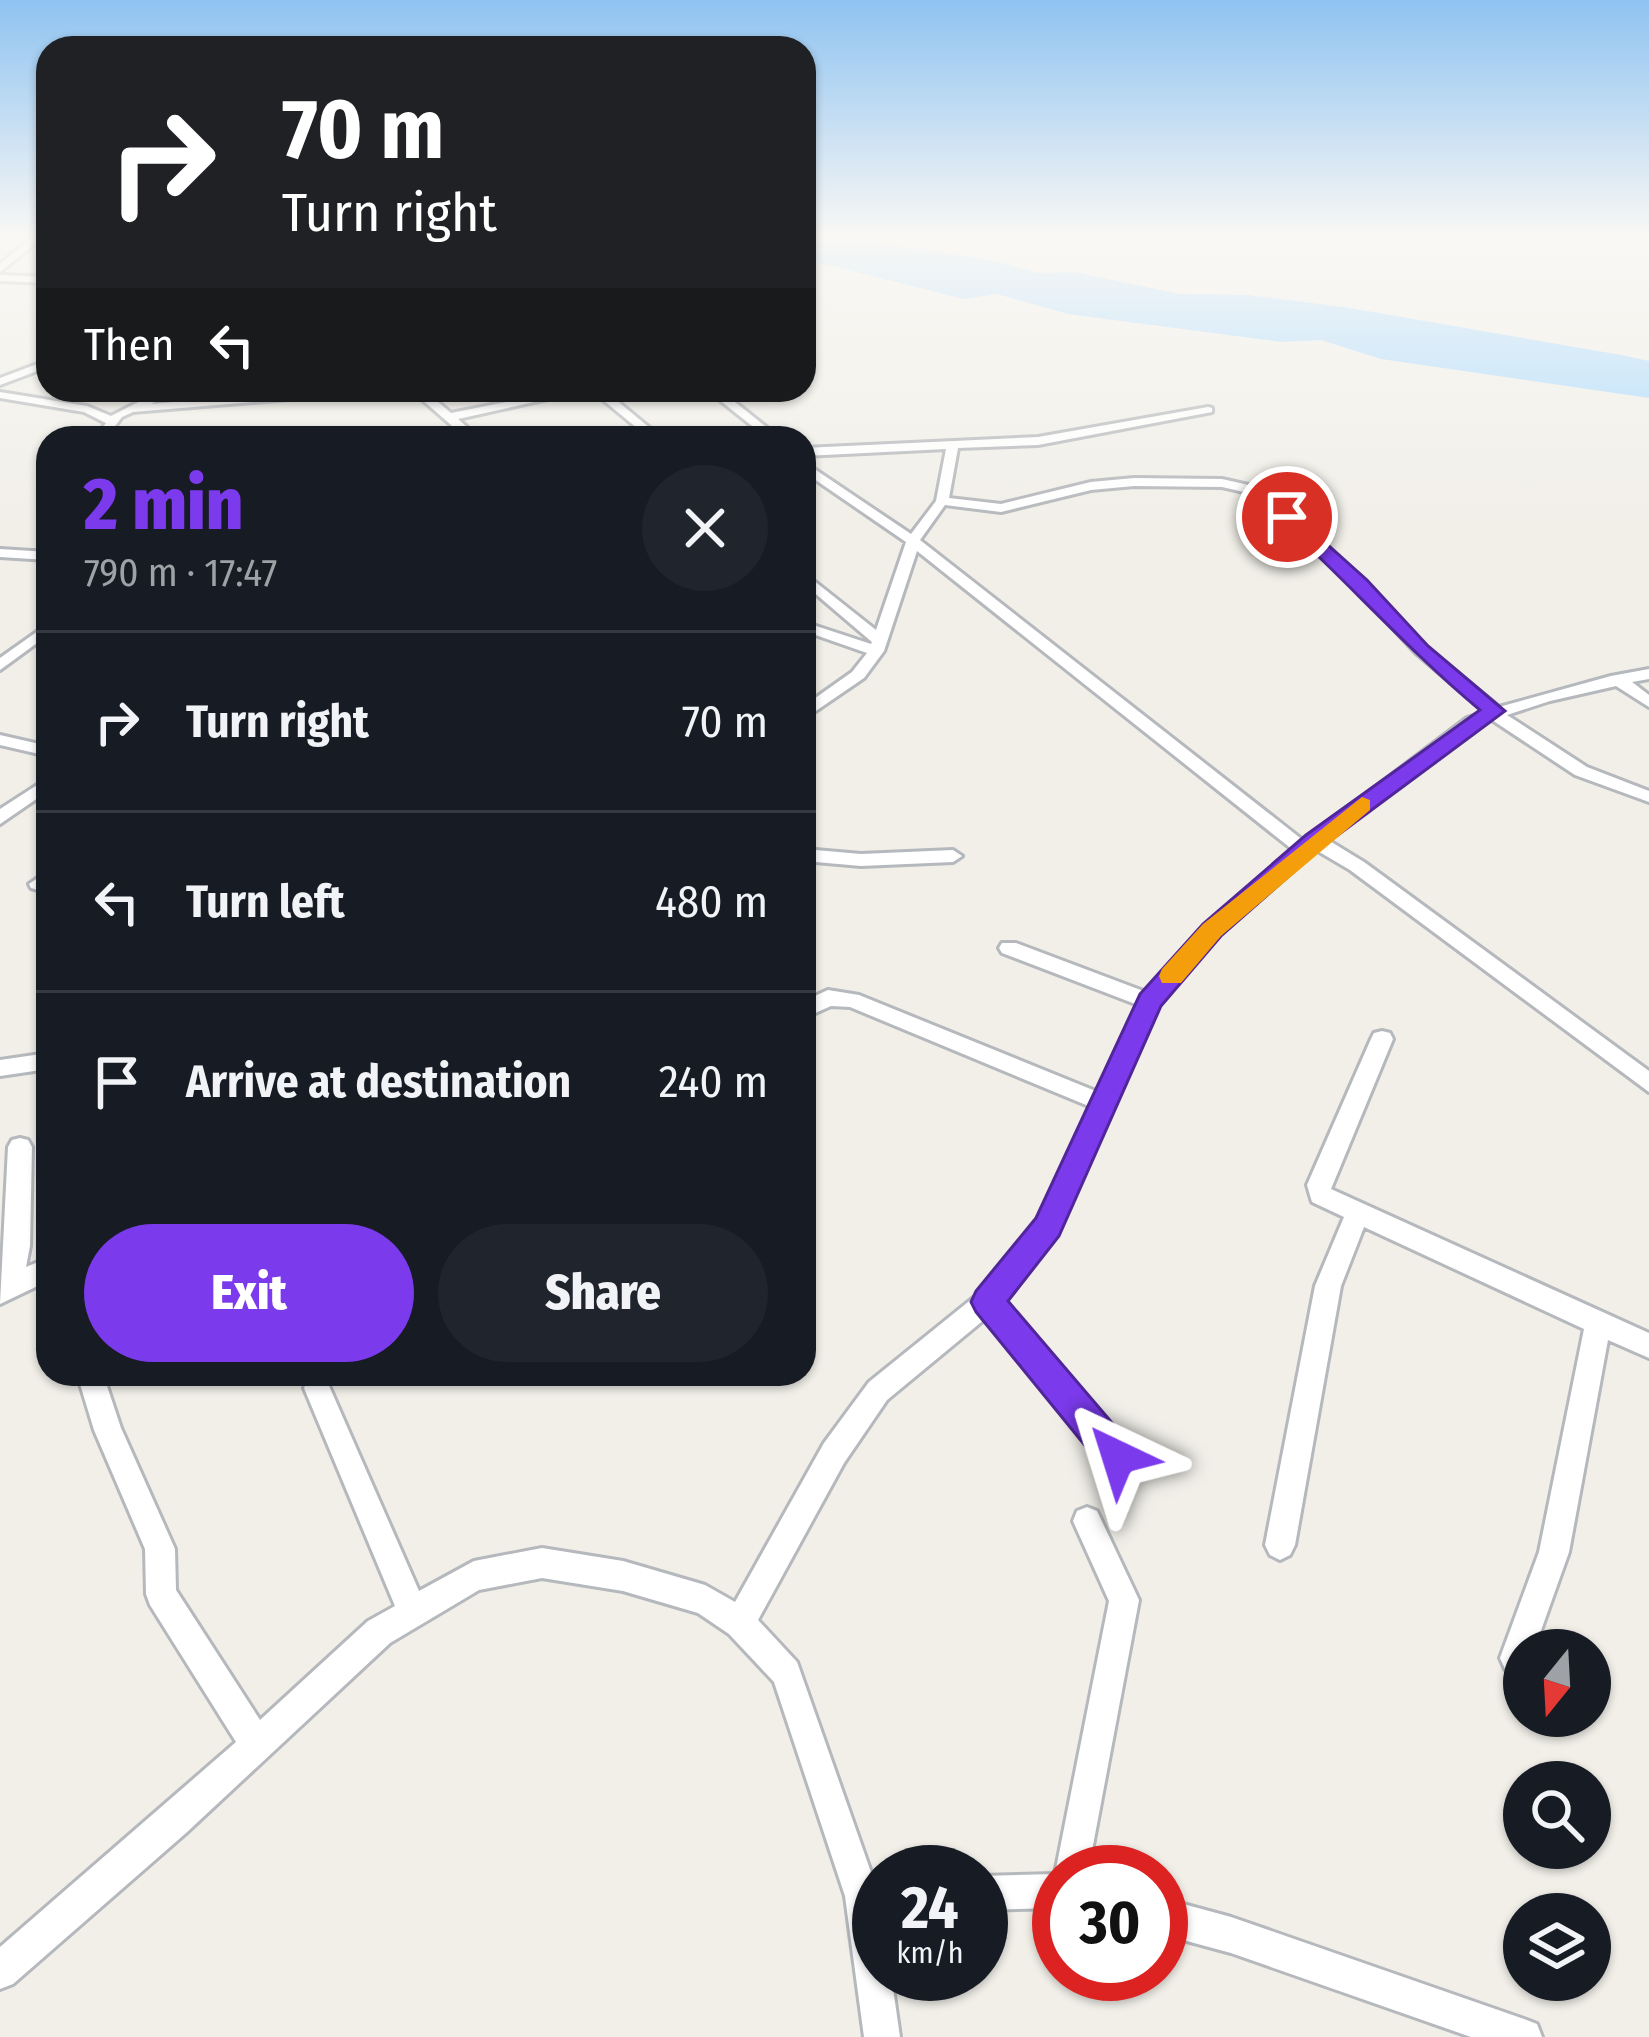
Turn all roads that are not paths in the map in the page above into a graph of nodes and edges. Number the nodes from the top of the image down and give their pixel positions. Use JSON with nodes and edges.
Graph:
{"nodes":[{"id":1,"x":36,"y":368,"type":"edge"},
{"id":2,"x":0,"y":382,"type":"edge"},
{"id":3,"x":0,"y":394,"type":"edge"},
{"id":4,"x":36,"y":400,"type":"edge"},
{"id":5,"x":46,"y":402,"type":"edge"},
{"id":6,"x":145,"y":402,"type":"edge"},
{"id":7,"x":216,"y":402,"type":"edge"},
{"id":8,"x":432,"y":402,"type":"edge"},
{"id":9,"x":511,"y":402,"type":"edge"},
{"id":10,"x":611,"y":402,"type":"edge"},
{"id":11,"x":728,"y":402,"type":"edge"},
{"id":12,"x":505,"y":403,"type":"joint"},
{"id":13,"x":130,"y":409,"type":"junction"},
{"id":14,"x":1208,"y":410,"type":"dead end"},
{"id":15,"x":450,"y":417,"type":"junction"},
{"id":16,"x":112,"y":421,"type":"junction"},
{"id":17,"x":108,"y":426,"type":"edge"},
{"id":18,"x":460,"y":426,"type":"edge"},
{"id":19,"x":641,"y":426,"type":"edge"},
{"id":20,"x":759,"y":426,"type":"edge"},
{"id":21,"x":952,"y":448,"type":"junction"},
{"id":22,"x":816,"y":452,"type":"edge"},
{"id":23,"x":816,"y":474,"type":"edge"},
{"id":24,"x":942,"y":501,"type":"junction"},
{"id":25,"x":913,"y":541,"type":"junction"},
{"id":26,"x":0,"y":553,"type":"edge"},
{"id":27,"x":25,"y":555,"type":"junction"},
{"id":28,"x":36,"y":555,"type":"edge"},
{"id":29,"x":0,"y":569,"type":"edge"},
{"id":30,"x":816,"y":588,"type":"edge"},
{"id":31,"x":816,"y":629,"type":"edge"},
{"id":32,"x":36,"y":639,"type":"edge"},
{"id":33,"x":878,"y":646,"type":"junction"},
{"id":34,"x":0,"y":665,"type":"edge"},
{"id":35,"x":1649,"y":674,"type":"edge"},
{"id":36,"x":1617,"y":679,"type":"junction"},
{"id":37,"x":1649,"y":702,"type":"edge"},
{"id":38,"x":816,"y":705,"type":"edge"},
{"id":39,"x":1493,"y":712,"type":"junction"},
{"id":40,"x":0,"y":740,"type":"edge"},
{"id":41,"x":36,"y":749,"type":"edge"},
{"id":42,"x":36,"y":792,"type":"edge"},
{"id":43,"x":1649,"y":797,"type":"edge"},
{"id":44,"x":0,"y":818,"type":"edge"},
{"id":45,"x":1309,"y":845,"type":"junction"},
{"id":46,"x":816,"y":856,"type":"edge"},
{"id":47,"x":953,"y":856,"type":"dead end"},
{"id":48,"x":1010,"y":948,"type":"dead end"},
{"id":49,"x":1150,"y":1001,"type":"junction"},
{"id":50,"x":816,"y":1004,"type":"edge"},
{"id":51,"x":1382,"y":1039,"type":"dead end"},
{"id":52,"x":36,"y":1063,"type":"edge"},
{"id":53,"x":0,"y":1068,"type":"edge"},
{"id":54,"x":1649,"y":1083,"type":"edge"},
{"id":55,"x":1103,"y":1103,"type":"junction"},
{"id":56,"x":20,"y":1147,"type":"dead end"},
{"id":57,"x":1357,"y":1215,"type":"junction"},
{"id":58,"x":36,"y":1275,"type":"edge"},
{"id":59,"x":5,"y":1290,"type":"edge"},
{"id":60,"x":987,"y":1302,"type":"junction"},
{"id":61,"x":1598,"y":1325,"type":"junction"},
{"id":62,"x":1649,"y":1346,"type":"edge"},
{"id":63,"x":94,"y":1386,"type":"edge"},
{"id":64,"x":316,"y":1388,"type":"dead end"},
{"id":65,"x":1118,"y":1457,"type":"dead end"},
{"id":66,"x":1087,"y":1521,"type":"dead end"},
{"id":67,"x":1280,"y":1545,"type":"dead end"},
{"id":68,"x":412,"y":1610,"type":"junction"},
{"id":69,"x":740,"y":1623,"type":"junction"},
{"id":70,"x":1526,"y":1629,"type":"edge"},
{"id":71,"x":257,"y":1744,"type":"junction"},
{"id":72,"x":1076,"y":1845,"type":"edge"},
{"id":73,"x":852,"y":1848,"type":"edge"},
{"id":74,"x":1188,"y":1923,"type":"edge"},
{"id":75,"x":0,"y":1971,"type":"edge"},
{"id":76,"x":879,"y":2001,"type":"edge"},
{"id":77,"x":1481,"y":2028,"type":"edge"},
{"id":78,"x":882,"y":2037,"type":"edge"},
{"id":79,"x":1524,"y":2037,"type":"edge"}],
"edges":[{"from":1,"to":2,"type":"street"},
{"from":3,"to":4,"type":"street"},
{"from":5,"to":16,"type":"street"},
{"from":6,"to":13,"type":"street"},
{"from":7,"to":13,"type":"street"},
{"from":8,"to":15,"type":"street"},
{"from":9,"to":12,"type":"street"},
{"from":10,"to":19,"type":"street"},
{"from":11,"to":20,"type":"street"},
{"from":12,"to":15,"type":"street"},
{"from":13,"to":16,"type":"street"},
{"from":14,"to":21,"type":"street"},
{"from":15,"to":18,"type":"street"},
{"from":16,"to":17,"type":"street"},
{"from":21,"to":22,"type":"street"},
{"from":21,"to":24,"type":"street"},
{"from":23,"to":25,"type":"street"},
{"from":24,"to":25,"type":"street"},
{"from":24,"to":39,"type":"street"},
{"from":25,"to":33,"type":"street"},
{"from":25,"to":45,"type":"street"},
{"from":26,"to":27,"type":"street"},
{"from":27,"to":28,"type":"street"},
{"from":27,"to":29,"type":"street"},
{"from":30,"to":33,"type":"street"},
{"from":31,"to":33,"type":"street"},
{"from":32,"to":34,"type":"street"},
{"from":33,"to":38,"type":"street"},
{"from":35,"to":36,"type":"street"},
{"from":36,"to":37,"type":"street"},
{"from":36,"to":39,"type":"street"},
{"from":39,"to":43,"type":"street"},
{"from":39,"to":45,"type":"street"},
{"from":40,"to":41,"type":"street"},
{"from":42,"to":44,"type":"street"},
{"from":45,"to":49,"type":"street"},
{"from":45,"to":54,"type":"street"},
{"from":46,"to":47,"type":"street"},
{"from":48,"to":49,"type":"street"},
{"from":49,"to":55,"type":"street"},
{"from":50,"to":55,"type":"street"},
{"from":51,"to":57,"type":"street"},
{"from":52,"to":53,"type":"street"},
{"from":55,"to":60,"type":"street"},
{"from":56,"to":59,"type":"street"},
{"from":57,"to":61,"type":"street"},
{"from":57,"to":67,"type":"street"},
{"from":58,"to":59,"type":"street"},
{"from":60,"to":65,"type":"street"},
{"from":60,"to":69,"type":"street"},
{"from":61,"to":62,"type":"street"},
{"from":61,"to":70,"type":"street"},
{"from":63,"to":71,"type":"street"},
{"from":64,"to":68,"type":"street"},
{"from":66,"to":72,"type":"street"},
{"from":68,"to":69,"type":"street"},
{"from":68,"to":71,"type":"street"},
{"from":69,"to":73,"type":"street"},
{"from":71,"to":75,"type":"street"},
{"from":74,"to":77,"type":"street"},
{"from":76,"to":78,"type":"street"},
{"from":77,"to":79,"type":"street"}]}
